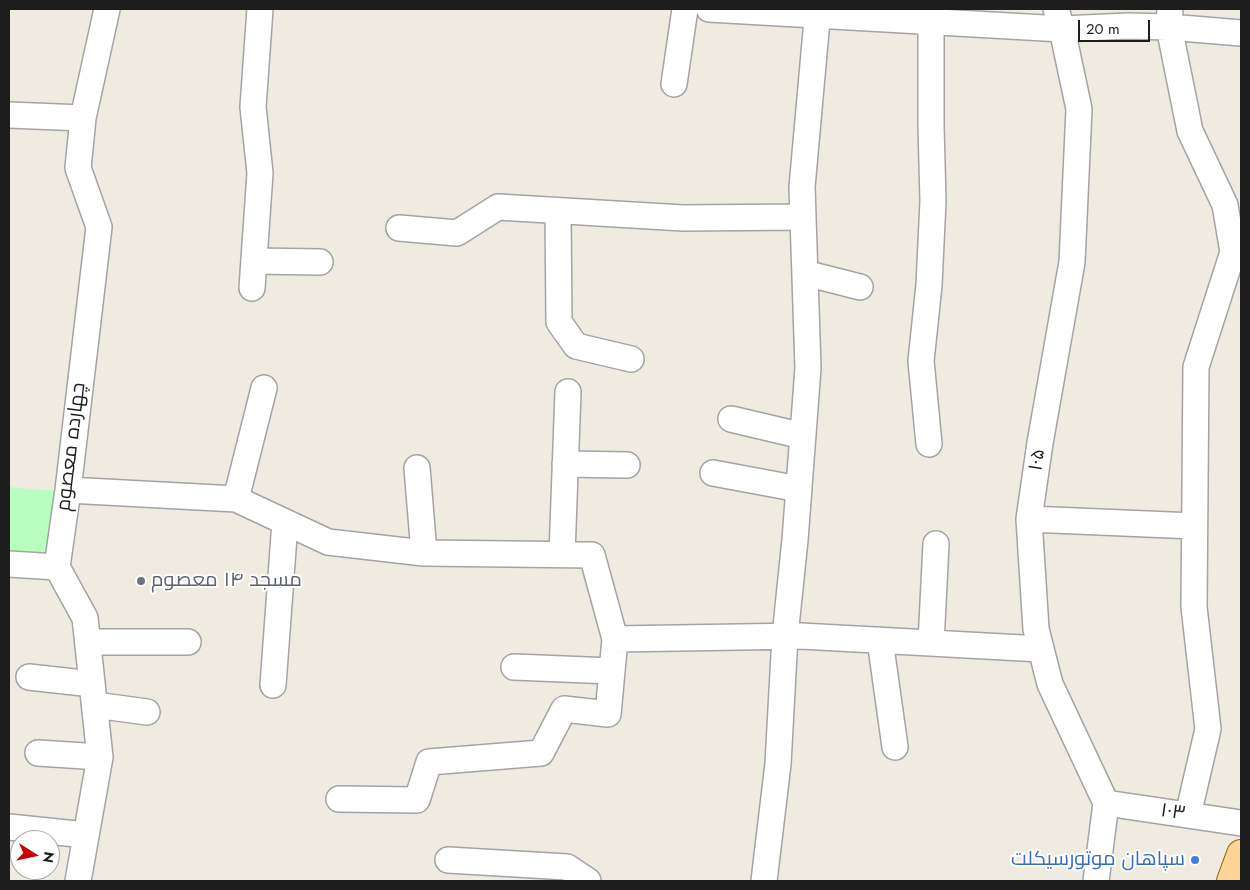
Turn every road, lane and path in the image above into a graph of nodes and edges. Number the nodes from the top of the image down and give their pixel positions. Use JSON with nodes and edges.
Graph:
{"nodes":[{"id":1,"x":107,"y":9,"type":"edge"},
{"id":2,"x":260,"y":9,"type":"edge"},
{"id":3,"x":685,"y":9,"type":"edge"},
{"id":4,"x":709,"y":9,"type":"edge"},
{"id":5,"x":817,"y":12,"type":"edge"},
{"id":6,"x":900,"y":14,"type":"edge"},
{"id":7,"x":1170,"y":18,"type":"edge"},
{"id":8,"x":1059,"y":19,"type":"edge"},
{"id":9,"x":931,"y":22,"type":"junction"},
{"id":10,"x":1241,"y":34,"type":"edge"},
{"id":11,"x":674,"y":84,"type":"dead end"},
{"id":12,"x":9,"y":115,"type":"edge"},
{"id":13,"x":83,"y":118,"type":"junction"},
{"id":14,"x":558,"y":211,"type":"junction"},
{"id":15,"x":803,"y":217,"type":"junction"},
{"id":16,"x":399,"y":228,"type":"dead end"},
{"id":17,"x":254,"y":261,"type":"junction"},
{"id":18,"x":320,"y":262,"type":"dead end"},
{"id":19,"x":805,"y":273,"type":"junction"},
{"id":20,"x":860,"y":287,"type":"dead end"},
{"id":21,"x":252,"y":288,"type":"dead end"},
{"id":22,"x":631,"y":359,"type":"dead end"},
{"id":23,"x":264,"y":388,"type":"dead end"},
{"id":24,"x":568,"y":392,"type":"dead end"},
{"id":25,"x":731,"y":420,"type":"dead end"},
{"id":26,"x":803,"y":436,"type":"junction"},
{"id":27,"x":929,"y":444,"type":"dead end"},
{"id":28,"x":565,"y":464,"type":"junction"},
{"id":29,"x":627,"y":465,"type":"dead end"},
{"id":30,"x":417,"y":468,"type":"dead end"},
{"id":31,"x":713,"y":473,"type":"dead end"},
{"id":32,"x":68,"y":490,"type":"junction"},
{"id":33,"x":799,"y":490,"type":"junction"},
{"id":34,"x":236,"y":500,"type":"junction"},
{"id":35,"x":1030,"y":519,"type":"junction"},
{"id":36,"x":285,"y":522,"type":"junction"},
{"id":37,"x":1194,"y":526,"type":"junction"},
{"id":38,"x":936,"y":544,"type":"dead end"},
{"id":39,"x":424,"y":553,"type":"junction"},
{"id":40,"x":562,"y":554,"type":"junction"},
{"id":41,"x":9,"y":564,"type":"edge"},
{"id":42,"x":56,"y":567,"type":"junction"},
{"id":43,"x":785,"y":636,"type":"junction"},
{"id":44,"x":615,"y":639,"type":"junction"},
{"id":45,"x":880,"y":640,"type":"junction"},
{"id":46,"x":88,"y":642,"type":"junction"},
{"id":47,"x":188,"y":642,"type":"dead end"},
{"id":48,"x":931,"y":643,"type":"junction"},
{"id":49,"x":1041,"y":649,"type":"junction"},
{"id":50,"x":514,"y":667,"type":"dead end"},
{"id":51,"x":612,"y":670,"type":"junction"},
{"id":52,"x":29,"y":677,"type":"dead end"},
{"id":53,"x":273,"y":685,"type":"dead end"},
{"id":54,"x":93,"y":694,"type":"junction"},
{"id":55,"x":147,"y":712,"type":"dead end"},
{"id":56,"x":895,"y":747,"type":"dead end"},
{"id":57,"x":38,"y":753,"type":"dead end"},
{"id":58,"x":100,"y":757,"type":"junction"},
{"id":59,"x":340,"y":799,"type":"dead end"},
{"id":60,"x":1106,"y":803,"type":"junction"},
{"id":61,"x":1188,"y":815,"type":"junction"},
{"id":62,"x":1241,"y":823,"type":"edge"},
{"id":63,"x":9,"y":826,"type":"edge"},
{"id":64,"x":86,"y":835,"type":"junction"},
{"id":65,"x":1241,"y":854,"type":"edge"},
{"id":66,"x":448,"y":860,"type":"dead end"},
{"id":67,"x":78,"y":881,"type":"edge"},
{"id":68,"x":588,"y":881,"type":"edge"},
{"id":69,"x":764,"y":881,"type":"edge"},
{"id":70,"x":1096,"y":881,"type":"edge"},
{"id":71,"x":1231,"y":881,"type":"edge"}],
"edges":[{"from":1,"to":13,"type":"street","name":"چهارده معصوم"},
{"from":2,"to":17,"type":"street"},
{"from":3,"to":11,"type":"street"},
{"from":4,"to":5,"type":"street"},
{"from":5,"to":6,"type":"street"},
{"from":5,"to":15,"type":"street"},
{"from":6,"to":9,"type":"street"},
{"from":7,"to":8,"type":"street"},
{"from":7,"to":10,"type":"street"},
{"from":7,"to":37,"type":"street"},
{"from":8,"to":9,"type":"street"},
{"from":8,"to":35,"type":"street","name":"۱۰۵"},
{"from":9,"to":27,"type":"street"},
{"from":12,"to":13,"type":"street"},
{"from":13,"to":32,"type":"street","name":"چهارده معصوم"},
{"from":14,"to":15,"type":"street"},
{"from":14,"to":16,"type":"street"},
{"from":14,"to":22,"type":"street"},
{"from":15,"to":19,"type":"street"},
{"from":17,"to":18,"type":"street"},
{"from":17,"to":21,"type":"street"},
{"from":19,"to":20,"type":"street"},
{"from":19,"to":26,"type":"street"},
{"from":23,"to":34,"type":"street"},
{"from":24,"to":28,"type":"street"},
{"from":25,"to":26,"type":"street"},
{"from":26,"to":33,"type":"street"},
{"from":28,"to":29,"type":"street"},
{"from":28,"to":40,"type":"street"},
{"from":30,"to":39,"type":"street"},
{"from":31,"to":33,"type":"street"},
{"from":32,"to":34,"type":"street"},
{"from":32,"to":42,"type":"street","name":"چهارده معصوم"},
{"from":33,"to":43,"type":"street"},
{"from":34,"to":36,"type":"street"},
{"from":35,"to":37,"type":"street"},
{"from":35,"to":49,"type":"street","name":"۱۰۵"},
{"from":36,"to":39,"type":"street"},
{"from":36,"to":53,"type":"street"},
{"from":37,"to":61,"type":"street"},
{"from":38,"to":48,"type":"street"},
{"from":39,"to":40,"type":"street"},
{"from":40,"to":44,"type":"street"},
{"from":41,"to":42,"type":"street"},
{"from":42,"to":46,"type":"street"},
{"from":43,"to":44,"type":"street"},
{"from":43,"to":45,"type":"street"},
{"from":43,"to":69,"type":"street"},
{"from":44,"to":51,"type":"street"},
{"from":45,"to":48,"type":"street"},
{"from":45,"to":56,"type":"street"},
{"from":46,"to":47,"type":"street"},
{"from":46,"to":54,"type":"street"},
{"from":48,"to":49,"type":"street"},
{"from":49,"to":60,"type":"street","name":"۱۰۵"},
{"from":50,"to":51,"type":"street"},
{"from":51,"to":59,"type":"street"},
{"from":52,"to":54,"type":"street"},
{"from":54,"to":55,"type":"street"},
{"from":54,"to":58,"type":"street"},
{"from":57,"to":58,"type":"street"},
{"from":58,"to":64,"type":"street"},
{"from":60,"to":61,"type":"street","name":"۱۰۳"},
{"from":60,"to":70,"type":"street"},
{"from":61,"to":62,"type":"street","name":"۱۰۳"},
{"from":63,"to":64,"type":"street"},
{"from":64,"to":67,"type":"street"},
{"from":65,"to":71,"type":"main road"},
{"from":66,"to":68,"type":"street"}]}
